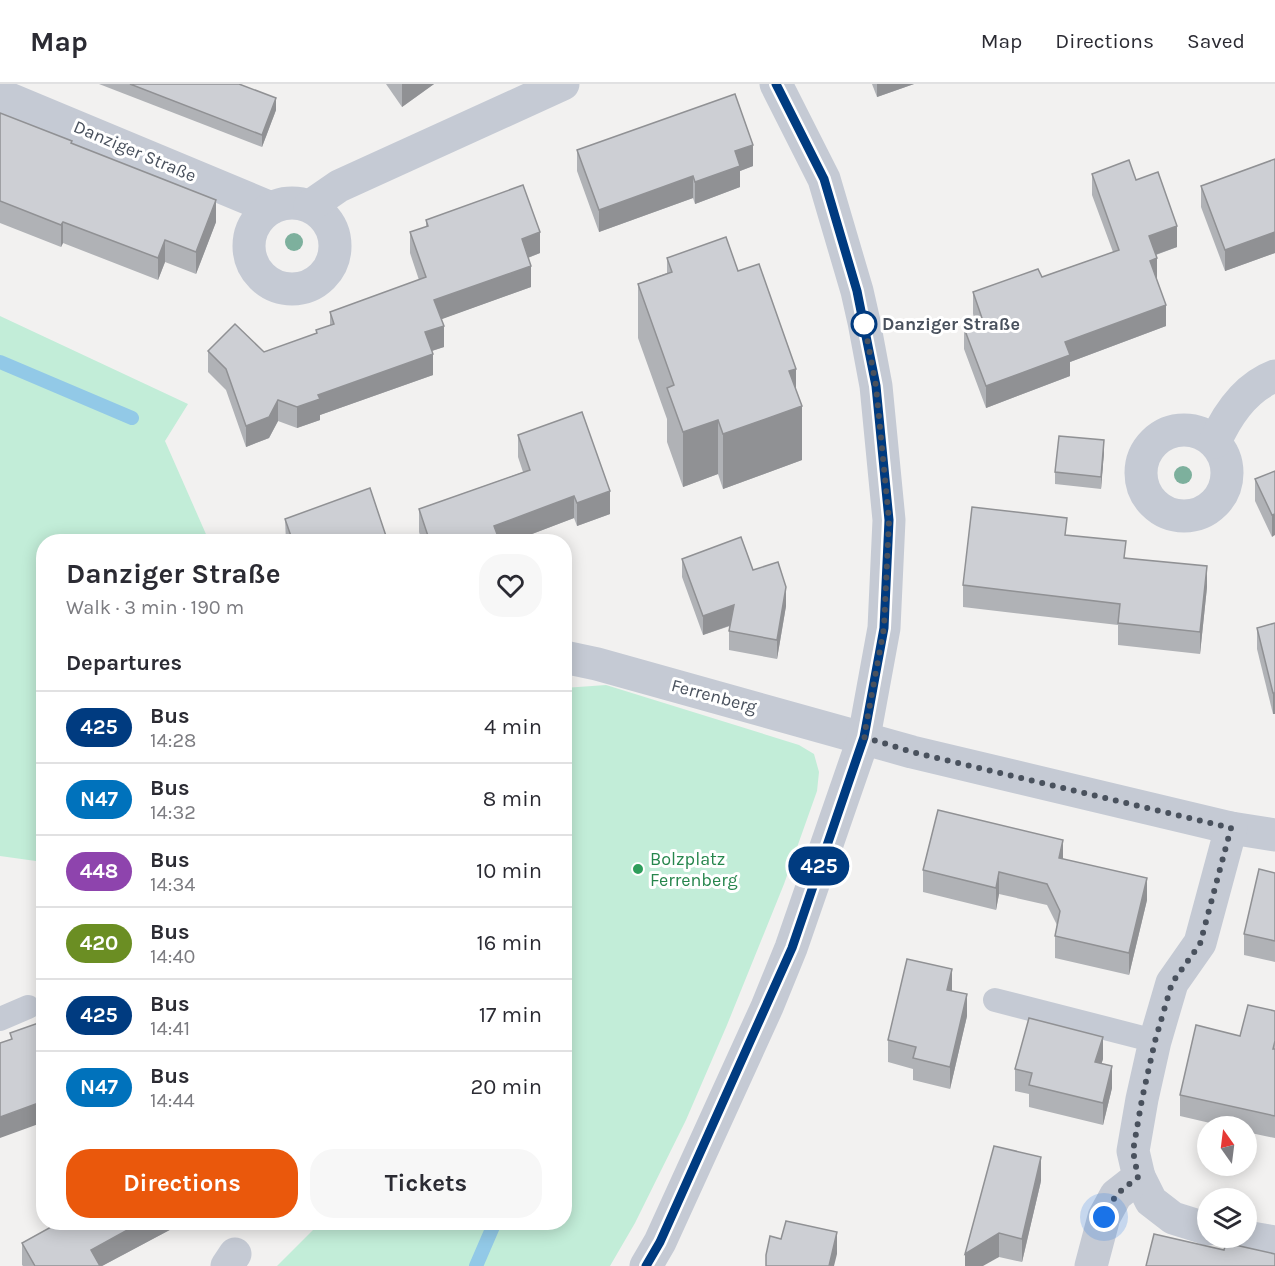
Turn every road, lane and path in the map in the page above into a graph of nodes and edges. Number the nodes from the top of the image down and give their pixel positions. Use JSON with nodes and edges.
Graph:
{"nodes":[{"id":1,"x":563,"y":84,"type":"edge"},
{"id":2,"x":776,"y":84,"type":"edge"},
{"id":3,"x":0,"y":95,"type":"edge"},
{"id":4,"x":310,"y":206,"type":"junction"},
{"id":5,"x":271,"y":208,"type":"junction"},
{"id":6,"x":1275,"y":376,"type":"edge"},
{"id":7,"x":1215,"y":442,"type":"dead end"},
{"id":8,"x":572,"y":658,"type":"edge"},
{"id":9,"x":864,"y":737,"type":"junction"},
{"id":10,"x":1231,"y":828,"type":"junction"},
{"id":11,"x":1275,"y":835,"type":"edge"},
{"id":12,"x":995,"y":1000,"type":"dead end"},
{"id":13,"x":28,"y":1007,"type":"dead end"},
{"id":14,"x":0,"y":1019,"type":"edge"},
{"id":15,"x":1155,"y":1041,"type":"junction"},
{"id":16,"x":1138,"y":1177,"type":"junction"},
{"id":17,"x":1197,"y":1226,"type":"edge"},
{"id":18,"x":1257,"y":1239,"type":"edge"},
{"id":19,"x":1275,"y":1242,"type":"edge"},
{"id":20,"x":646,"y":1266,"type":"edge"},
{"id":21,"x":1091,"y":1266,"type":"edge"}],
"edges":[{"from":1,"to":4,"type":"street"},
{"from":2,"to":9,"type":"street"},
{"from":3,"to":5,"type":"street","name":"Danziger Straße"},
{"from":4,"to":5,"type":"street"},
{"from":4,"to":5,"type":"street"},
{"from":6,"to":7,"type":"street"},
{"from":8,"to":9,"type":"street","name":"Ferrenberg"},
{"from":9,"to":10,"type":"street","name":"Ferrenberg"},
{"from":9,"to":20,"type":"street"},
{"from":10,"to":11,"type":"street","name":"Ferrenberg"},
{"from":10,"to":15,"type":"street"},
{"from":12,"to":15,"type":"lane"},
{"from":13,"to":14,"type":"lane"},
{"from":15,"to":16,"type":"street"},
{"from":16,"to":17,"type":"street"},
{"from":16,"to":21,"type":"street"},
{"from":18,"to":19,"type":"street"}]}
